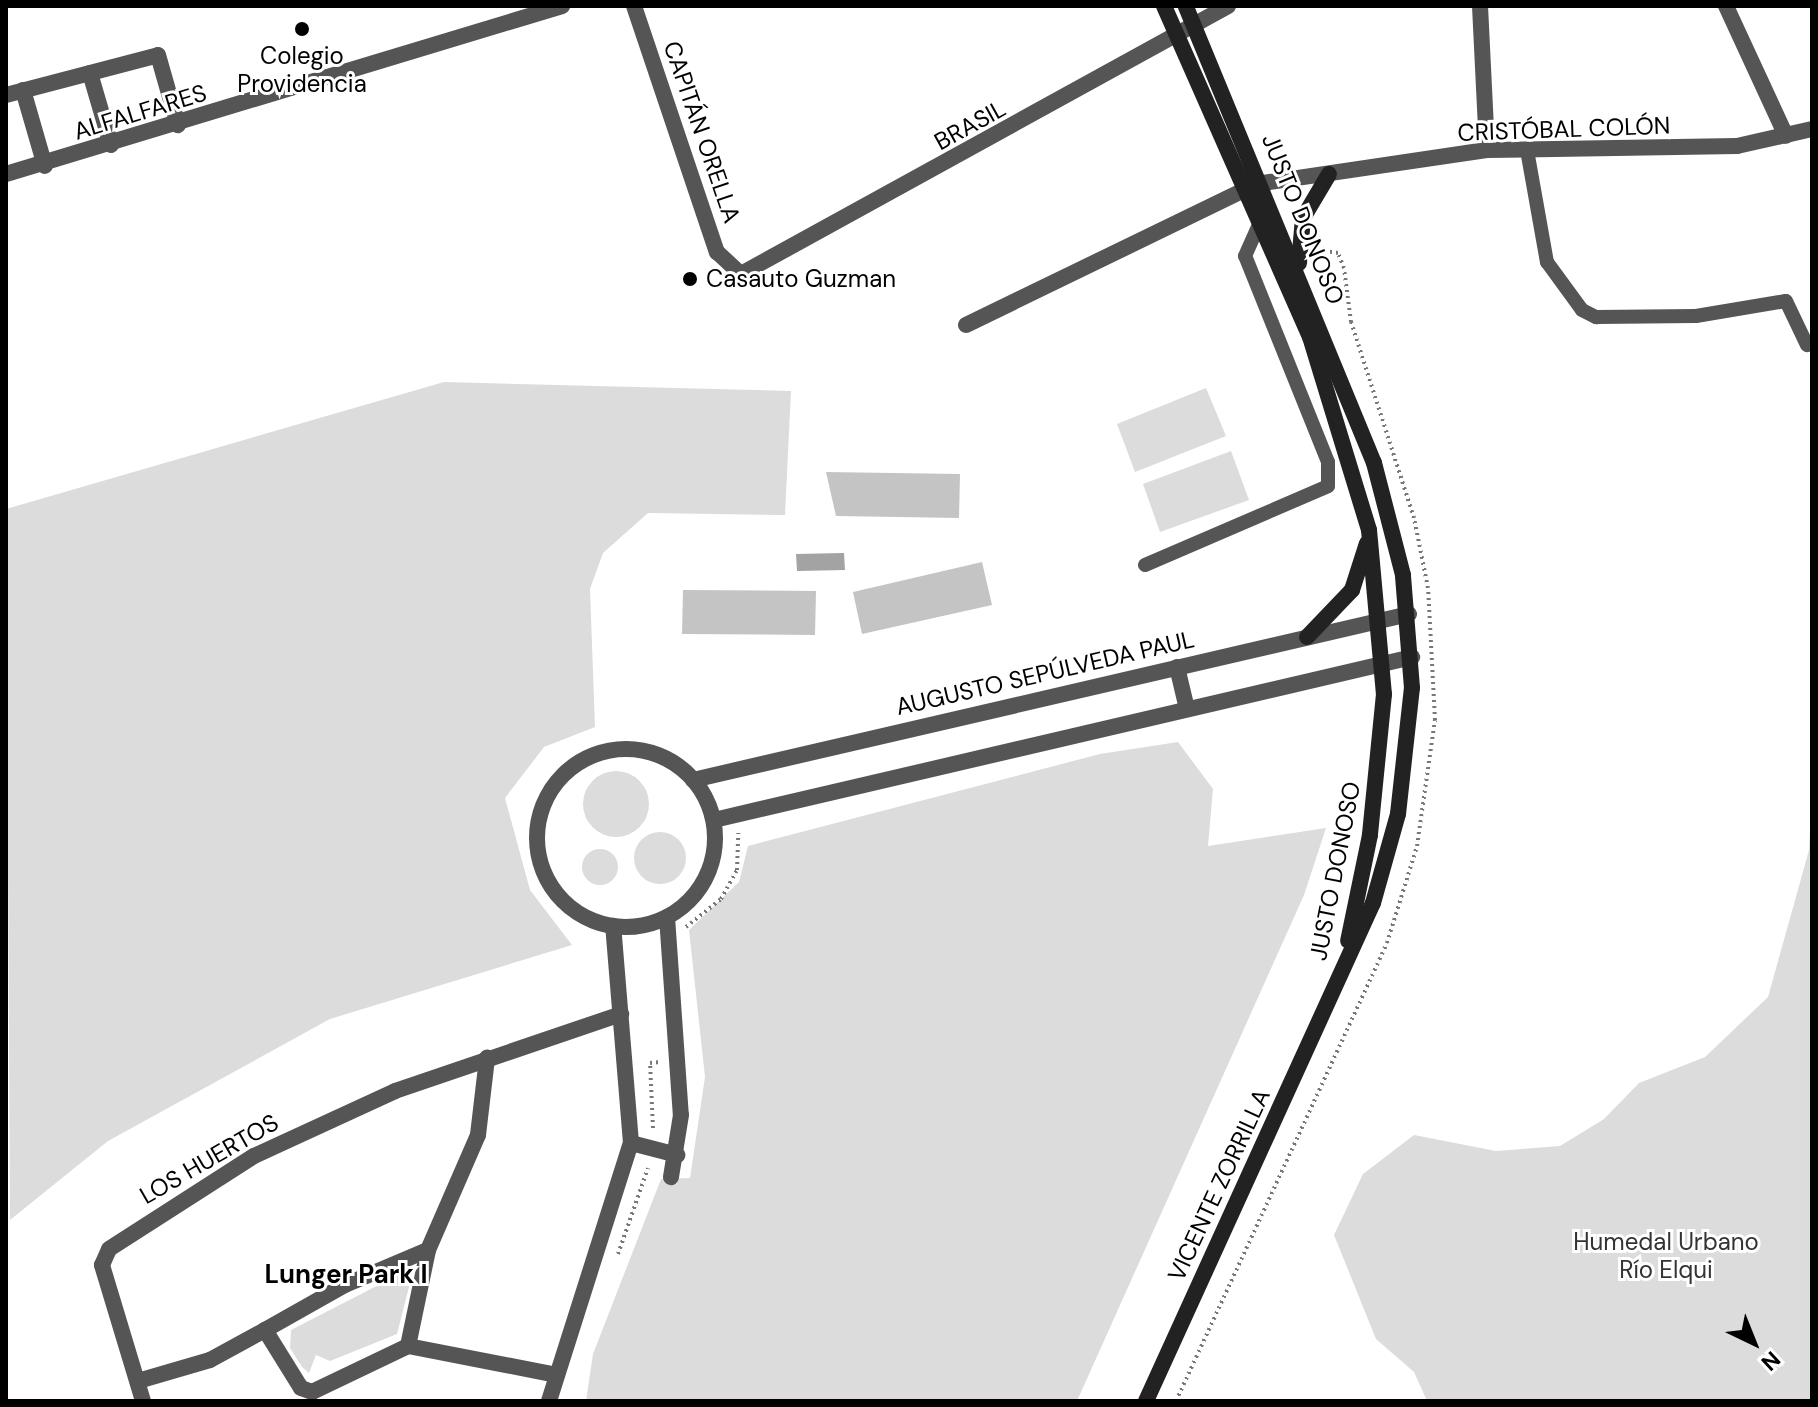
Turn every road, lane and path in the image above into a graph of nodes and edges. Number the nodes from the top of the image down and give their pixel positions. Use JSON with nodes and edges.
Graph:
{"nodes":[{"id":1,"x":562,"y":6,"type":"edge"},
{"id":2,"x":634,"y":6,"type":"edge"},
{"id":3,"x":1164,"y":6,"type":"edge"},
{"id":4,"x":1186,"y":6,"type":"edge"},
{"id":5,"x":1228,"y":6,"type":"edge"},
{"id":6,"x":1480,"y":6,"type":"edge"},
{"id":7,"x":1726,"y":6,"type":"edge"},
{"id":8,"x":1195,"y":25,"type":"junction"},
{"id":9,"x":1176,"y":40,"type":"junction"},
{"id":10,"x":90,"y":73,"type":"junction"},
{"id":11,"x":23,"y":90,"type":"junction"},
{"id":12,"x":6,"y":95,"type":"edge"},
{"id":13,"x":178,"y":125,"type":"junction"},
{"id":14,"x":1812,"y":129,"type":"edge"},
{"id":15,"x":1786,"y":136,"type":"junction"},
{"id":16,"x":111,"y":145,"type":"junction"},
{"id":17,"x":1487,"y":150,"type":"junction"},
{"id":18,"x":1527,"y":150,"type":"junction"},
{"id":19,"x":45,"y":166,"type":"junction"},
{"id":20,"x":6,"y":174,"type":"edge"},
{"id":21,"x":1329,"y":174,"type":"junction"},
{"id":22,"x":1263,"y":183,"type":"junction"},
{"id":23,"x":1245,"y":185,"type":"junction"},
{"id":24,"x":1261,"y":220,"type":"junction"},
{"id":25,"x":731,"y":270,"type":"joint"},
{"id":26,"x":1305,"y":287,"type":"junction"},
{"id":27,"x":966,"y":325,"type":"dead end"},
{"id":28,"x":1807,"y":345,"type":"dead end"},
{"id":29,"x":1369,"y":530,"type":"junction"},
{"id":30,"x":1145,"y":565,"type":"dead end"},
{"id":31,"x":1409,"y":614,"type":"junction"},
{"id":32,"x":1381,"y":620,"type":"junction"},
{"id":33,"x":1307,"y":637,"type":"junction"},
{"id":34,"x":1412,"y":657,"type":"junction"},
{"id":35,"x":1383,"y":663,"type":"junction"},
{"id":36,"x":1177,"y":667,"type":"junction"},
{"id":37,"x":1434,"y":672,"type":"dead end"},
{"id":38,"x":1412,"y":675,"type":"junction"},
{"id":39,"x":1187,"y":709,"type":"junction"},
{"id":40,"x":693,"y":780,"type":"junction"},
{"id":41,"x":714,"y":820,"type":"junction"},
{"id":42,"x":753,"y":829,"type":"dead end"},
{"id":43,"x":667,"y":917,"type":"junction"},
{"id":44,"x":613,"y":926,"type":"junction"},
{"id":45,"x":683,"y":944,"type":"dead end"},
{"id":46,"x":1335,"y":989,"type":"junction"},
{"id":47,"x":621,"y":1014,"type":"junction"},
{"id":48,"x":487,"y":1058,"type":"junction"},
{"id":49,"x":679,"y":1060,"type":"junction"},
{"id":50,"x":631,"y":1143,"type":"junction"},
{"id":51,"x":654,"y":1149,"type":"junction"},
{"id":52,"x":677,"y":1155,"type":"junction"},
{"id":53,"x":671,"y":1177,"type":"dead end"},
{"id":54,"x":428,"y":1250,"type":"junction"},
{"id":55,"x":616,"y":1259,"type":"dead end"},
{"id":56,"x":265,"y":1330,"type":"junction"},
{"id":57,"x":408,"y":1346,"type":"junction"},
{"id":58,"x":552,"y":1374,"type":"junction"},
{"id":59,"x":138,"y":1381,"type":"junction"},
{"id":60,"x":310,"y":1397,"type":"edge"},
{"id":61,"x":143,"y":1401,"type":"edge"},
{"id":62,"x":549,"y":1401,"type":"edge"},
{"id":63,"x":1146,"y":1401,"type":"edge"}],
"edges":[{"from":1,"to":13,"type":"street","name":"ALFALFARES"},
{"from":2,"to":25,"type":"street","name":"CAPITÁN ORELLA"},
{"from":3,"to":9,"type":"main road","name":"JUSTO DONOSO"},
{"from":4,"to":8,"type":"main road","name":"JUSTO DONOSO"},
{"from":5,"to":8,"type":"street","name":"BRASIL"},
{"from":6,"to":17,"type":"street"},
{"from":7,"to":15,"type":"street"},
{"from":8,"to":9,"type":"street","name":"BRASIL"},
{"from":8,"to":22,"type":"main road","name":"JUSTO DONOSO"},
{"from":9,"to":23,"type":"main road","name":"JUSTO DONOSO"},
{"from":9,"to":25,"type":"street","name":"BRASIL"},
{"from":10,"to":11,"type":"street"},
{"from":10,"to":13,"type":"street"},
{"from":10,"to":16,"type":"street"},
{"from":11,"to":12,"type":"street"},
{"from":11,"to":19,"type":"street"},
{"from":13,"to":16,"type":"street","name":"ALFALFARES"},
{"from":14,"to":15,"type":"street","name":"CRISTÓBAL COLÓN"},
{"from":15,"to":18,"type":"street","name":"CRISTÓBAL COLÓN"},
{"from":16,"to":19,"type":"street","name":"ALFALFARES"},
{"from":17,"to":18,"type":"street","name":"CRISTÓBAL COLÓN"},
{"from":17,"to":21,"type":"street","name":"CRISTÓBAL COLÓN"},
{"from":18,"to":28,"type":"lane"},
{"from":19,"to":20,"type":"street","name":"ALFALFARES"},
{"from":21,"to":22,"type":"street","name":"CRISTÓBAL COLÓN"},
{"from":21,"to":26,"type":"main road"},
{"from":22,"to":23,"type":"street","name":"CRISTÓBAL COLÓN"},
{"from":22,"to":26,"type":"main road","name":"JUSTO DONOSO"},
{"from":23,"to":24,"type":"main road","name":"JUSTO DONOSO"},
{"from":23,"to":27,"type":"street","name":"CRISTÓBAL COLÓN"},
{"from":24,"to":29,"type":"main road","name":"JUSTO DONOSO"},
{"from":24,"to":30,"type":"lane"},
{"from":26,"to":31,"type":"main road","name":"JUSTO DONOSO"},
{"from":29,"to":32,"type":"main road","name":"JUSTO DONOSO"},
{"from":29,"to":33,"type":"main road"},
{"from":31,"to":32,"type":"street","name":"AUGUSTO SEPÚLVEDA PAUL"},
{"from":31,"to":34,"type":"main road","name":"JUSTO DONOSO"},
{"from":32,"to":33,"type":"street","name":"AUGUSTO SEPÚLVEDA PAUL"},
{"from":32,"to":35,"type":"main road","name":"JUSTO DONOSO"},
{"from":33,"to":36,"type":"street","name":"AUGUSTO SEPÚLVEDA PAUL"},
{"from":34,"to":35,"type":"street"},
{"from":34,"to":38,"type":"main road","name":"JUSTO DONOSO"},
{"from":35,"to":39,"type":"street"},
{"from":35,"to":46,"type":"main road","name":"JUSTO DONOSO"},
{"from":36,"to":39,"type":"street"},
{"from":36,"to":40,"type":"street","name":"AUGUSTO SEPÚLVEDA PAUL"},
{"from":37,"to":38,"type":"path"},
{"from":38,"to":46,"type":"main road","name":"JUSTO DONOSO"},
{"from":39,"to":41,"type":"street"},
{"from":40,"to":41,"type":"street"},
{"from":40,"to":44,"type":"street"},
{"from":41,"to":43,"type":"street"},
{"from":42,"to":45,"type":"path"},
{"from":43,"to":44,"type":"street"},
{"from":43,"to":49,"type":"street"},
{"from":44,"to":47,"type":"street"},
{"from":46,"to":63,"type":"main road","name":"VICENTE ZORRILLA"},
{"from":47,"to":48,"type":"street","name":"LOS HUERTOS"},
{"from":47,"to":50,"type":"street"},
{"from":48,"to":54,"type":"street"},
{"from":48,"to":59,"type":"street","name":"LOS HUERTOS"},
{"from":49,"to":51,"type":"path"},
{"from":49,"to":52,"type":"street"},
{"from":50,"to":51,"type":"street"},
{"from":50,"to":58,"type":"street"},
{"from":51,"to":52,"type":"street"},
{"from":51,"to":55,"type":"path"},
{"from":52,"to":53,"type":"street"},
{"from":54,"to":56,"type":"street"},
{"from":54,"to":57,"type":"street"},
{"from":56,"to":59,"type":"street"},
{"from":56,"to":60,"type":"street"},
{"from":57,"to":58,"type":"street"},
{"from":57,"to":60,"type":"street"},
{"from":58,"to":62,"type":"street"},
{"from":59,"to":61,"type":"street","name":"LOS HUERTOS"}]}
